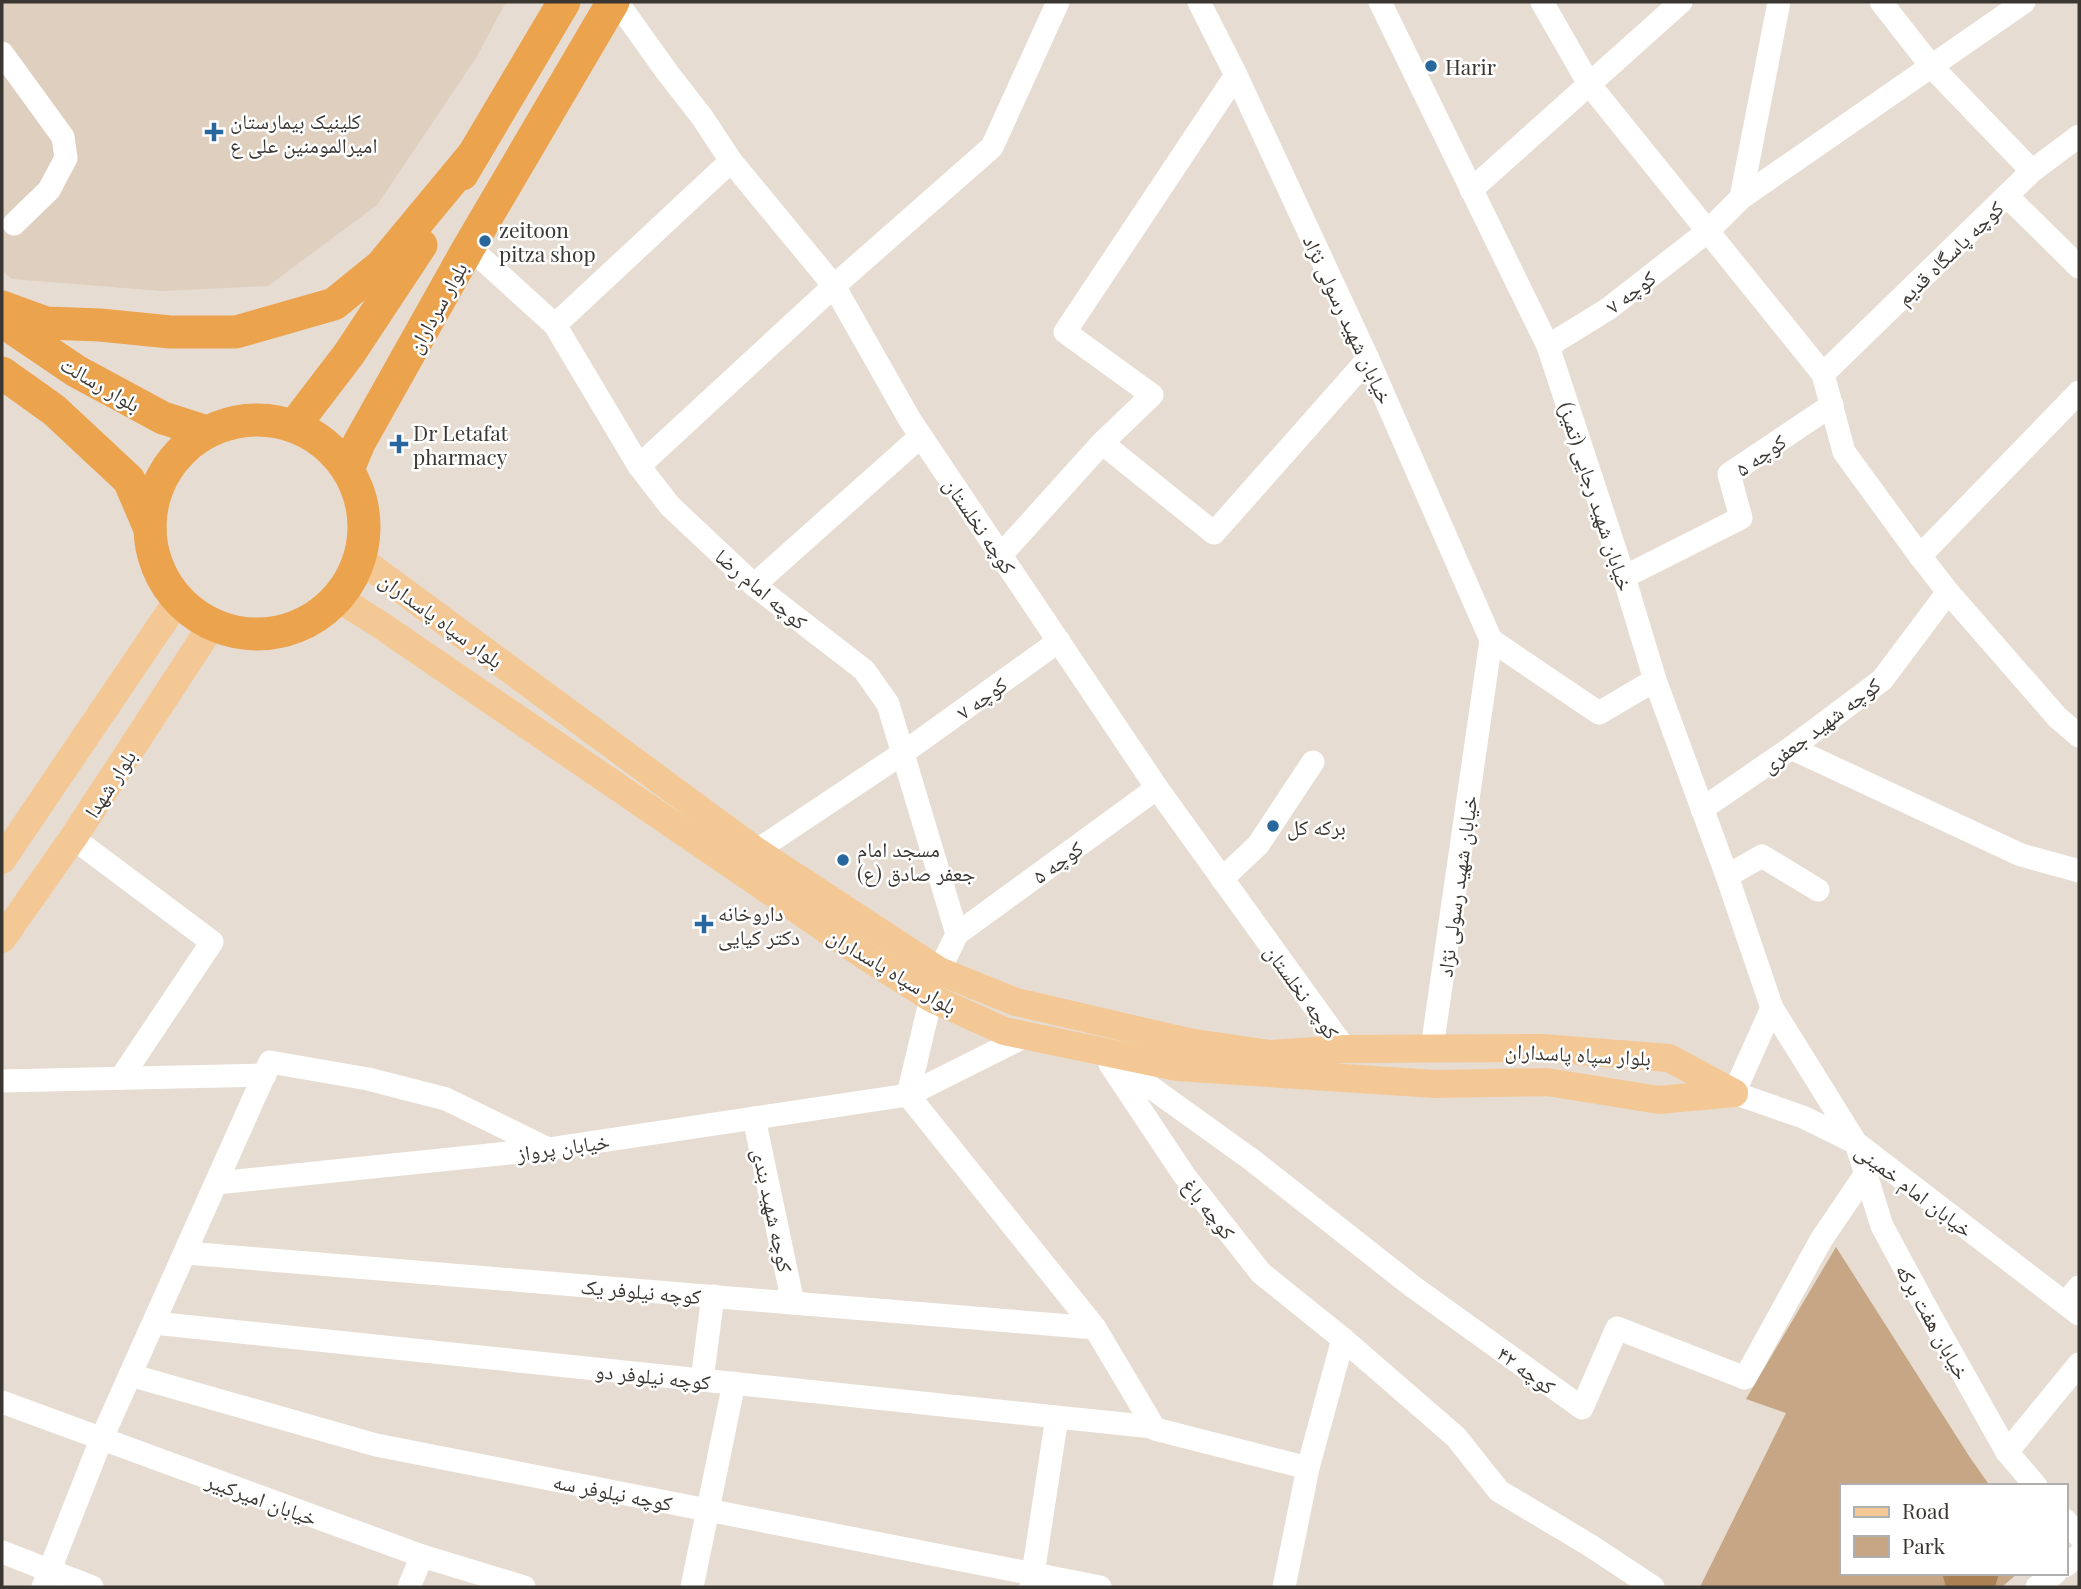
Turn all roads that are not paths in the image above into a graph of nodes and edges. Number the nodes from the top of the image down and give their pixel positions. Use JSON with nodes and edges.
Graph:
{"nodes":[{"id":1,"x":564,"y":2,"type":"edge"},
{"id":2,"x":615,"y":2,"type":"edge"},
{"id":3,"x":1058,"y":2,"type":"edge"},
{"id":4,"x":1380,"y":2,"type":"edge"},
{"id":5,"x":1542,"y":2,"type":"edge"},
{"id":6,"x":1681,"y":2,"type":"edge"},
{"id":7,"x":1779,"y":2,"type":"edge"},
{"id":8,"x":1881,"y":2,"type":"edge"},
{"id":9,"x":2024,"y":2,"type":"edge"},
{"id":10,"x":1209,"y":5,"type":"edge"},
{"id":11,"x":2,"y":53,"type":"edge"},
{"id":12,"x":1932,"y":67,"type":"junction"},
{"id":13,"x":1236,"y":75,"type":"junction"},
{"id":14,"x":1589,"y":84,"type":"junction"},
{"id":15,"x":2079,"y":136,"type":"edge"},
{"id":16,"x":472,"y":155,"type":"junction"},
{"id":17,"x":731,"y":161,"type":"junction"},
{"id":18,"x":2032,"y":171,"type":"junction"},
{"id":19,"x":1471,"y":190,"type":"junction"},
{"id":20,"x":2007,"y":196,"type":"junction"},
{"id":21,"x":1741,"y":198,"type":"junction"},
{"id":22,"x":13,"y":224,"type":"dead end"},
{"id":23,"x":1708,"y":231,"type":"junction"},
{"id":24,"x":469,"y":247,"type":"junction"},
{"id":25,"x":2079,"y":267,"type":"edge"},
{"id":26,"x":834,"y":286,"type":"junction"},
{"id":27,"x":2,"y":307,"type":"edge"},
{"id":28,"x":2,"y":321,"type":"edge"},
{"id":29,"x":555,"y":325,"type":"junction"},
{"id":30,"x":1548,"y":346,"type":"junction"},
{"id":31,"x":349,"y":355,"type":"junction"},
{"id":32,"x":1368,"y":359,"type":"junction"},
{"id":33,"x":2,"y":373,"type":"edge"},
{"id":34,"x":1823,"y":374,"type":"junction"},
{"id":35,"x":396,"y":377,"type":"junction"},
{"id":36,"x":2079,"y":392,"type":"edge"},
{"id":37,"x":1832,"y":405,"type":"junction"},
{"id":38,"x":294,"y":426,"type":"junction"},
{"id":39,"x":207,"y":432,"type":"junction"},
{"id":40,"x":921,"y":436,"type":"junction"},
{"id":41,"x":1102,"y":443,"type":"junction"},
{"id":42,"x":639,"y":466,"type":"junction"},
{"id":43,"x":348,"y":469,"type":"junction"},
{"id":44,"x":150,"y":529,"type":"junction"},
{"id":45,"x":1001,"y":555,"type":"junction"},
{"id":46,"x":1920,"y":556,"type":"junction"},
{"id":47,"x":360,"y":559,"type":"junction"},
{"id":48,"x":1624,"y":577,"type":"junction"},
{"id":49,"x":754,"y":585,"type":"junction"},
{"id":50,"x":1948,"y":592,"type":"junction"},
{"id":51,"x":338,"y":598,"type":"junction"},
{"id":52,"x":178,"y":600,"type":"junction"},
{"id":53,"x":212,"y":625,"type":"junction"},
{"id":54,"x":1491,"y":640,"type":"junction"},
{"id":55,"x":1059,"y":642,"type":"junction"},
{"id":56,"x":1655,"y":680,"type":"junction"},
{"id":57,"x":2079,"y":736,"type":"edge"},
{"id":58,"x":1791,"y":748,"type":"junction"},
{"id":59,"x":904,"y":753,"type":"junction"},
{"id":60,"x":1313,"y":762,"type":"dead end"},
{"id":61,"x":1157,"y":788,"type":"junction"},
{"id":62,"x":1702,"y":808,"type":"junction"},
{"id":63,"x":73,"y":838,"type":"junction"},
{"id":64,"x":756,"y":850,"type":"junction"},
{"id":65,"x":2,"y":859,"type":"edge"},
{"id":66,"x":2079,"y":871,"type":"edge"},
{"id":67,"x":1727,"y":876,"type":"junction"},
{"id":68,"x":1222,"y":879,"type":"junction"},
{"id":69,"x":1818,"y":890,"type":"dead end"},
{"id":70,"x":957,"y":934,"type":"junction"},
{"id":71,"x":2,"y":939,"type":"edge"},
{"id":72,"x":939,"y":971,"type":"junction"},
{"id":73,"x":931,"y":998,"type":"junction"},
{"id":74,"x":1772,"y":1008,"type":"junction"},
{"id":75,"x":1026,"y":1036,"type":"junction"},
{"id":76,"x":1432,"y":1048,"type":"junction"},
{"id":77,"x":1345,"y":1049,"type":"junction"},
{"id":78,"x":1103,"y":1053,"type":"junction"},
{"id":79,"x":265,"y":1075,"type":"junction"},
{"id":80,"x":121,"y":1078,"type":"junction"},
{"id":81,"x":2,"y":1081,"type":"edge"},
{"id":82,"x":1734,"y":1093,"type":"junction"},
{"id":83,"x":908,"y":1095,"type":"junction"},
{"id":84,"x":754,"y":1118,"type":"junction"},
{"id":85,"x":1856,"y":1143,"type":"junction"},
{"id":86,"x":548,"y":1149,"type":"junction"},
{"id":87,"x":1866,"y":1175,"type":"junction"},
{"id":88,"x":217,"y":1183,"type":"junction"},
{"id":89,"x":186,"y":1253,"type":"junction"},
{"id":90,"x":713,"y":1296,"type":"junction"},
{"id":91,"x":2075,"y":1301,"type":"edge"},
{"id":92,"x":793,"y":1303,"type":"junction"},
{"id":93,"x":154,"y":1323,"type":"junction"},
{"id":94,"x":1096,"y":1328,"type":"junction"},
{"id":95,"x":1343,"y":1339,"type":"junction"},
{"id":96,"x":2079,"y":1364,"type":"edge"},
{"id":97,"x":130,"y":1375,"type":"junction"},
{"id":98,"x":702,"y":1380,"type":"junction"},
{"id":99,"x":734,"y":1383,"type":"junction"},
{"id":100,"x":2,"y":1402,"type":"edge"},
{"id":101,"x":1057,"y":1417,"type":"junction"},
{"id":102,"x":1153,"y":1427,"type":"junction"},
{"id":103,"x":101,"y":1440,"type":"junction"},
{"id":104,"x":2007,"y":1452,"type":"junction"},
{"id":105,"x":1308,"y":1468,"type":"junction"},
{"id":106,"x":2034,"y":1484,"type":"edge"},
{"id":107,"x":707,"y":1510,"type":"junction"},
{"id":108,"x":2067,"y":1522,"type":"edge"},
{"id":109,"x":2079,"y":1536,"type":"edge"},
{"id":110,"x":2,"y":1552,"type":"edge"},
{"id":111,"x":422,"y":1556,"type":"junction"},
{"id":112,"x":2052,"y":1575,"type":"edge"},
{"id":113,"x":46,"y":1580,"type":"edge"},
{"id":114,"x":1032,"y":1580,"type":"edge"},
{"id":115,"x":92,"y":1587,"type":"edge"},
{"id":116,"x":409,"y":1587,"type":"edge"},
{"id":117,"x":524,"y":1587,"type":"edge"},
{"id":118,"x":692,"y":1587,"type":"edge"},
{"id":119,"x":1100,"y":1587,"type":"edge"},
{"id":120,"x":1284,"y":1587,"type":"edge"},
{"id":121,"x":1653,"y":1587,"type":"edge"},
{"id":122,"x":2037,"y":1587,"type":"edge"}],
"edges":[{"from":1,"to":16,"type":"highway","name":"بلوار سرداران"},
{"from":2,"to":17,"type":"street","name":"کوچه نخلستان"},
{"from":2,"to":24,"type":"highway","name":"بلوار سرداران"},
{"from":3,"to":26,"type":"street"},
{"from":4,"to":19,"type":"street","name":"خیابان شهید رجایی (تمیز)"},
{"from":5,"to":14,"type":"street"},
{"from":6,"to":14,"type":"street"},
{"from":7,"to":21,"type":"street"},
{"from":8,"to":12,"type":"street"},
{"from":9,"to":12,"type":"street","name":"کوچه ۷"},
{"from":10,"to":13,"type":"street","name":"خیابان شهید رسولی نژاد"},
{"from":11,"to":22,"type":"street"},
{"from":12,"to":18,"type":"street"},
{"from":12,"to":21,"type":"street","name":"کوچه ۷"},
{"from":13,"to":32,"type":"street","name":"خیابان شهید رسولی نژاد"},
{"from":13,"to":41,"type":"street"},
{"from":14,"to":19,"type":"street"},
{"from":14,"to":23,"type":"street"},
{"from":15,"to":18,"type":"street","name":"کوچه پاسگاه قدیم"},
{"from":16,"to":27,"type":"highway"},
{"from":16,"to":31,"type":"highway","name":"بلوار سرداران"},
{"from":17,"to":26,"type":"street","name":"کوچه نخلستان"},
{"from":17,"to":29,"type":"street"},
{"from":18,"to":20,"type":"street","name":"کوچه پاسگاه قدیم"},
{"from":19,"to":30,"type":"street","name":"خیابان شهید رجایی (تمیز)"},
{"from":20,"to":25,"type":"street"},
{"from":20,"to":34,"type":"street","name":"کوچه پاسگاه قدیم"},
{"from":21,"to":23,"type":"street","name":"کوچه ۷"},
{"from":23,"to":30,"type":"street","name":"کوچه ۷"},
{"from":23,"to":34,"type":"street"},
{"from":24,"to":29,"type":"street","name":"کوچه امام رضا"},
{"from":24,"to":35,"type":"highway","name":"بلوار سرداران"},
{"from":26,"to":40,"type":"street","name":"کوچه نخلستان"},
{"from":26,"to":42,"type":"street"},
{"from":28,"to":39,"type":"highway","name":"بلوار رسالت"},
{"from":29,"to":42,"type":"street","name":"کوچه امام رضا"},
{"from":30,"to":48,"type":"street","name":"خیابان شهید رجایی (تمیز)"},
{"from":31,"to":35,"type":"highway"},
{"from":31,"to":38,"type":"highway","name":"بلوار سرداران"},
{"from":32,"to":41,"type":"street"},
{"from":32,"to":54,"type":"street","name":"خیابان شهید رسولی نژاد"},
{"from":33,"to":44,"type":"highway"},
{"from":34,"to":37,"type":"street"},
{"from":35,"to":43,"type":"highway","name":"بلوار سرداران"},
{"from":36,"to":46,"type":"street"},
{"from":37,"to":46,"type":"street"},
{"from":37,"to":48,"type":"street","name":"کوچه ۵"},
{"from":38,"to":39,"type":"highway"},
{"from":38,"to":43,"type":"highway"},
{"from":39,"to":44,"type":"highway"},
{"from":40,"to":45,"type":"street","name":"کوچه نخلستان"},
{"from":40,"to":49,"type":"street"},
{"from":41,"to":45,"type":"street"},
{"from":42,"to":49,"type":"street","name":"کوچه امام رضا"},
{"from":43,"to":47,"type":"highway"},
{"from":44,"to":52,"type":"highway"},
{"from":45,"to":55,"type":"street","name":"کوچه نخلستان"},
{"from":46,"to":50,"type":"street"},
{"from":47,"to":51,"type":"highway"},
{"from":47,"to":64,"type":"main road","name":"بلوار سپاه پاسداران"},
{"from":48,"to":56,"type":"street","name":"خیابان شهید رجایی (تمیز)"},
{"from":49,"to":59,"type":"street","name":"کوچه امام رضا"},
{"from":50,"to":57,"type":"street"},
{"from":50,"to":58,"type":"street","name":"کوچه شهید جعفری"},
{"from":51,"to":53,"type":"highway"},
{"from":51,"to":73,"type":"main road","name":"بلوار سپاه پاسداران"},
{"from":52,"to":53,"type":"highway"},
{"from":52,"to":65,"type":"main road"},
{"from":53,"to":63,"type":"main road","name":"بلوار شهدا"},
{"from":54,"to":56,"type":"street"},
{"from":54,"to":76,"type":"street","name":"خیابان شهید رسولی نژاد"},
{"from":55,"to":59,"type":"street","name":"کوچه ۷"},
{"from":55,"to":61,"type":"street","name":"کوچه نخلستان"},
{"from":56,"to":62,"type":"street","name":"خیابان شهید رجایی (تمیز)"},
{"from":58,"to":62,"type":"street","name":"کوچه شهید جعفری"},
{"from":58,"to":66,"type":"street"},
{"from":59,"to":64,"type":"street","name":"کوچه ۷"},
{"from":59,"to":70,"type":"street","name":"کوچه امام رضا"},
{"from":60,"to":68,"type":"street"},
{"from":61,"to":68,"type":"street","name":"کوچه نخلستان"},
{"from":61,"to":70,"type":"street","name":"کوچه ۵"},
{"from":62,"to":67,"type":"street","name":"خیابان شهید رجایی (تمیز)"},
{"from":63,"to":71,"type":"main road","name":"بلوار شهدا"},
{"from":63,"to":80,"type":"street"},
{"from":64,"to":72,"type":"main road","name":"بلوار سپاه پاسداران"},
{"from":67,"to":69,"type":"street"},
{"from":67,"to":74,"type":"street","name":"خیابان شهید رجایی (تمیز)"},
{"from":68,"to":77,"type":"street","name":"کوچه نخلستان"},
{"from":70,"to":72,"type":"street"},
{"from":72,"to":77,"type":"main road","name":"بلوار سپاه پاسداران"},
{"from":73,"to":75,"type":"main road","name":"بلوار سپاه پاسداران"},
{"from":73,"to":83,"type":"street"},
{"from":74,"to":82,"type":"street"},
{"from":74,"to":85,"type":"street","name":"خیابان شهید رجایی (تمیز)"},
{"from":75,"to":78,"type":"main road","name":"بلوار سپاه پاسداران"},
{"from":75,"to":83,"type":"street","name":"خیابان پرواز"},
{"from":76,"to":77,"type":"main road","name":"بلوار سپاه پاسداران"},
{"from":76,"to":82,"type":"main road","name":"بلوار سپاه پاسداران"},
{"from":78,"to":82,"type":"main road","name":"بلوار سپاه پاسداران"},
{"from":78,"to":87,"type":"street","name":"کوچه ۴۲"},
{"from":78,"to":95,"type":"street","name":"کوچه باغ"},
{"from":79,"to":80,"type":"street"},
{"from":79,"to":86,"type":"street"},
{"from":79,"to":88,"type":"street"},
{"from":80,"to":81,"type":"street"},
{"from":82,"to":85,"type":"street","name":"خیابان امام خمینی"},
{"from":83,"to":84,"type":"street","name":"خیابان پرواز"},
{"from":83,"to":94,"type":"street"},
{"from":84,"to":86,"type":"street","name":"خیابان پرواز"},
{"from":84,"to":92,"type":"street","name":"کوچه شهید بندی"},
{"from":85,"to":87,"type":"street","name":"خیابان هفت برکه"},
{"from":85,"to":91,"type":"street","name":"خیابان امام خمینی"},
{"from":86,"to":88,"type":"street","name":"خیابان پرواز"},
{"from":87,"to":104,"type":"street","name":"خیابان هفت برکه"},
{"from":88,"to":89,"type":"street"},
{"from":89,"to":90,"type":"street","name":"کوچه نیلوفر یک"},
{"from":89,"to":93,"type":"street"},
{"from":90,"to":92,"type":"street","name":"کوچه نیلوفر یک"},
{"from":90,"to":98,"type":"street"},
{"from":92,"to":94,"type":"street","name":"کوچه نیلوفر یک"},
{"from":93,"to":97,"type":"street"},
{"from":93,"to":98,"type":"street","name":"کوچه نیلوفر دو"},
{"from":94,"to":102,"type":"street"},
{"from":95,"to":105,"type":"street"},
{"from":95,"to":121,"type":"street","name":"کوچه باغ"},
{"from":96,"to":104,"type":"street"},
{"from":97,"to":103,"type":"street"},
{"from":97,"to":107,"type":"street","name":"کوچه نیلوفر سه"},
{"from":98,"to":99,"type":"street","name":"کوچه نیلوفر دو"},
{"from":99,"to":101,"type":"street","name":"کوچه نیلوفر دو"},
{"from":99,"to":107,"type":"street"},
{"from":100,"to":103,"type":"street","name":"خیابان امیرکبیر"},
{"from":101,"to":102,"type":"street","name":"کوچه نیلوفر دو"},
{"from":101,"to":114,"type":"street"},
{"from":102,"to":105,"type":"street","name":"کوچه نیلوفر دو"},
{"from":103,"to":111,"type":"street","name":"خیابان امیرکبیر"},
{"from":103,"to":113,"type":"street"},
{"from":104,"to":106,"type":"street","name":"خیابان هفت برکه"},
{"from":105,"to":120,"type":"street"},
{"from":107,"to":114,"type":"street","name":"کوچه نیلوفر سه"},
{"from":107,"to":118,"type":"street"},
{"from":108,"to":109,"type":"street"},
{"from":110,"to":113,"type":"street"},
{"from":111,"to":116,"type":"street"},
{"from":111,"to":117,"type":"street","name":"خیابان امیرکبیر"},
{"from":112,"to":122,"type":"street"},
{"from":113,"to":115,"type":"street"},
{"from":114,"to":119,"type":"street","name":"کوچه نیلوفر سه"}]}
